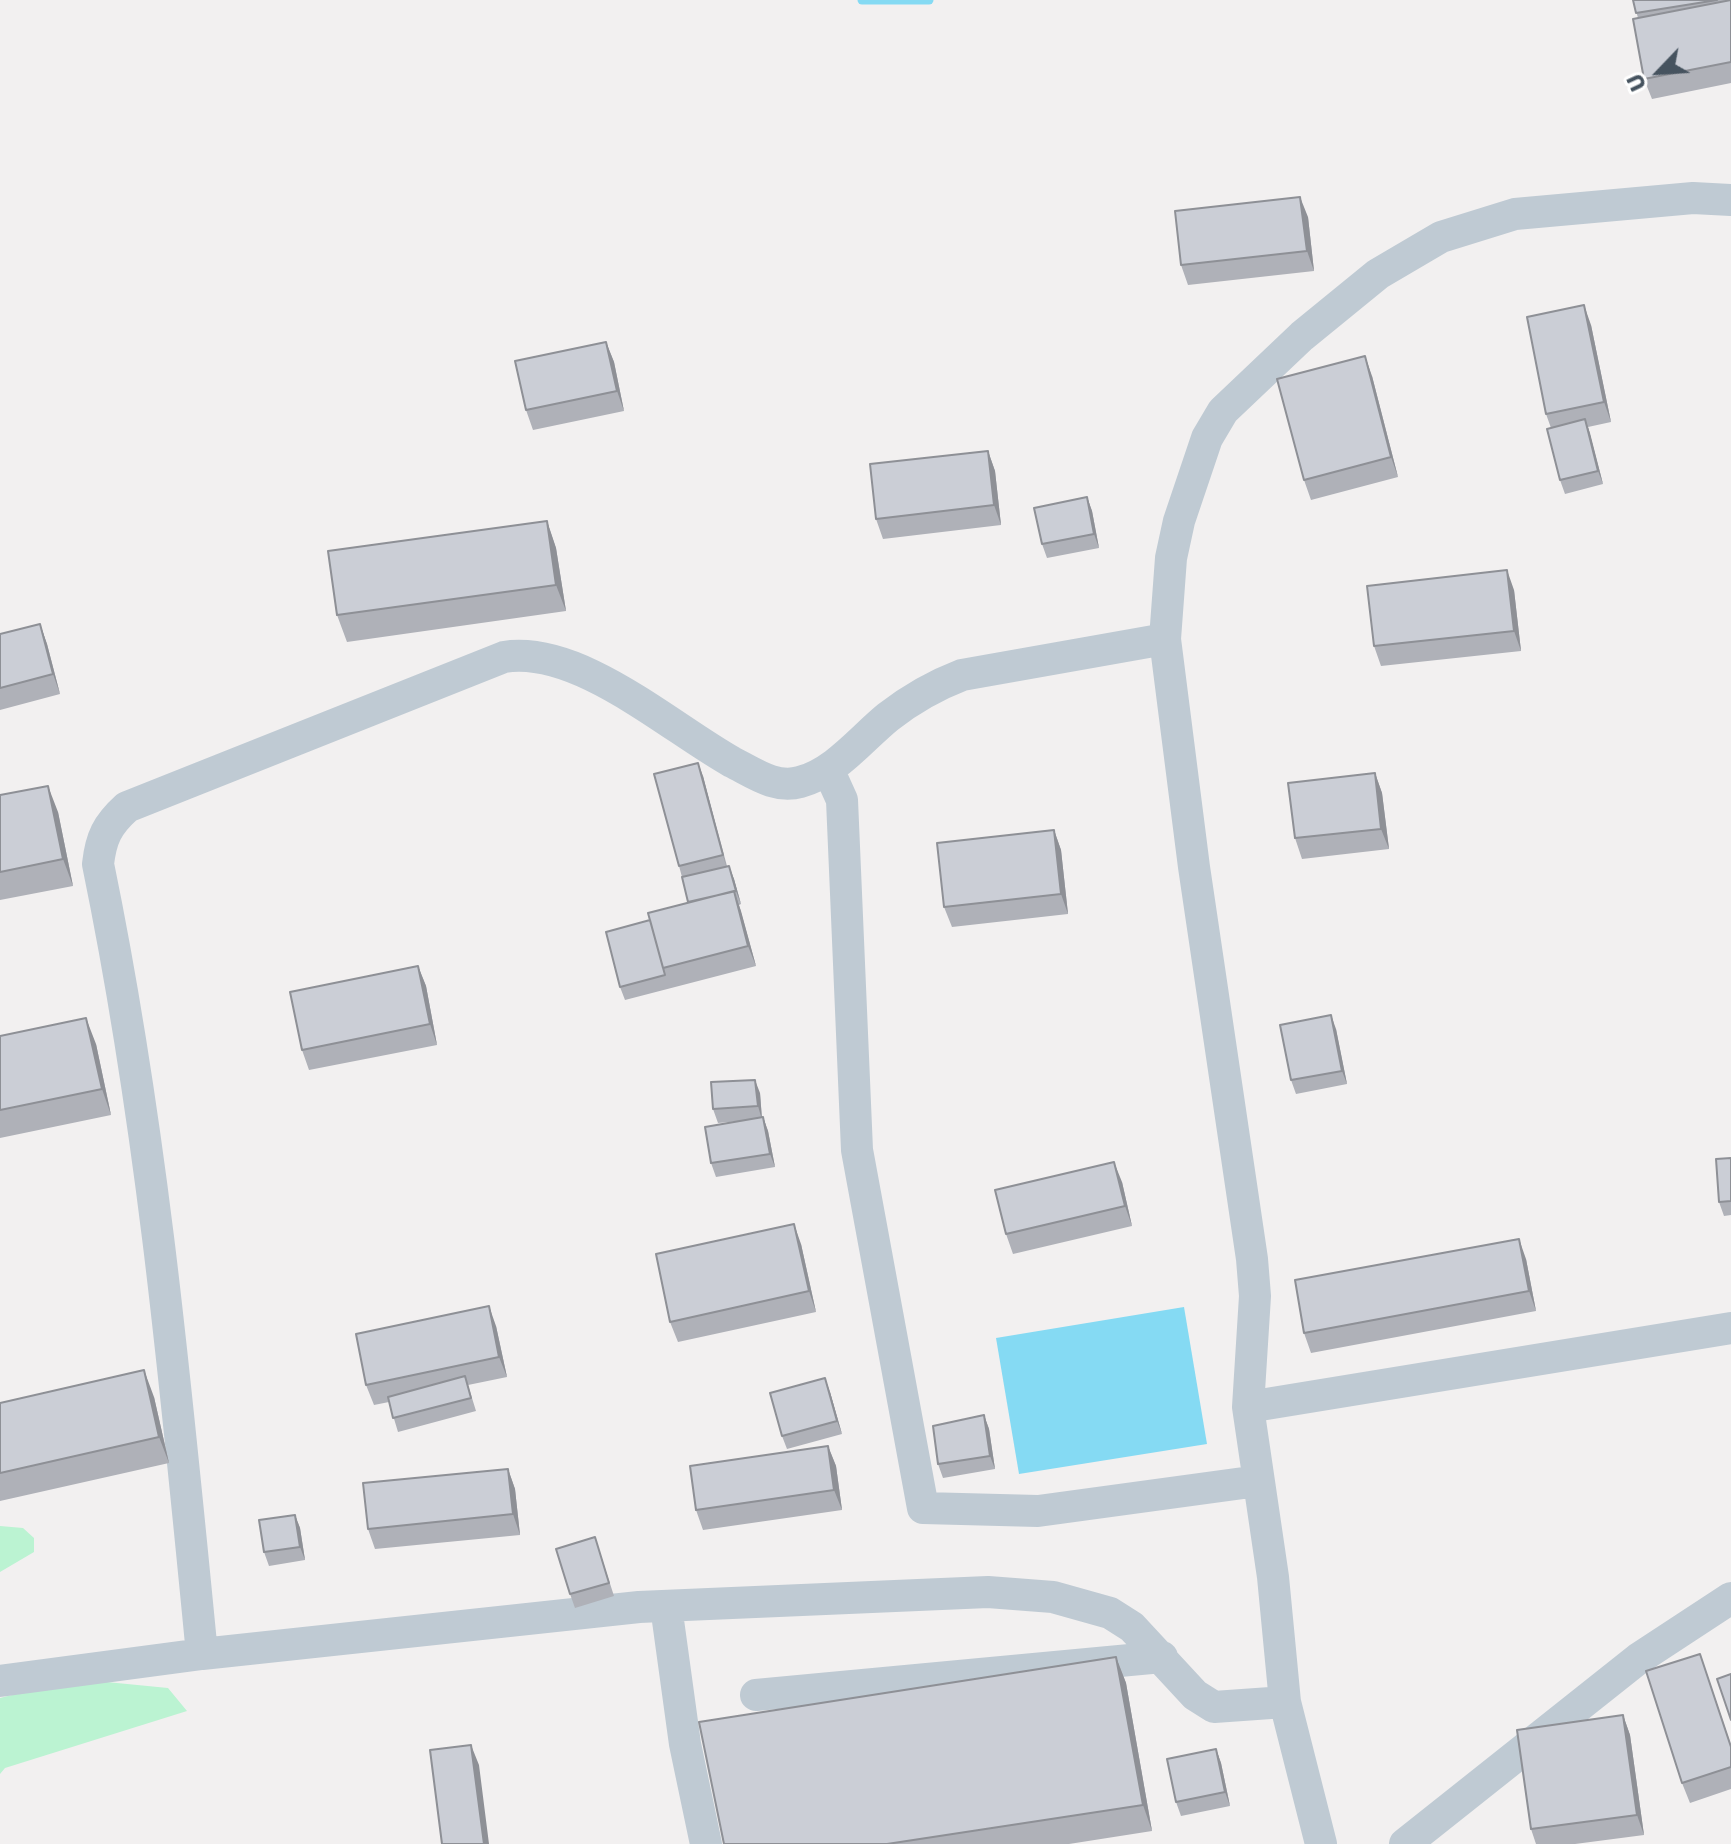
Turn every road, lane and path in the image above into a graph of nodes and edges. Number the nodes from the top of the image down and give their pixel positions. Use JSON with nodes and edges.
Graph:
{"nodes":[{"id":1,"x":1731,"y":200,"type":"edge"},
{"id":2,"x":1165,"y":639,"type":"junction"},
{"id":3,"x":828,"y":769,"type":"junction"},
{"id":4,"x":1731,"y":1328,"type":"edge"},
{"id":5,"x":1248,"y":1407,"type":"junction"},
{"id":6,"x":1258,"y":1481,"type":"junction"},
{"id":7,"x":1731,"y":1598,"type":"edge"},
{"id":8,"x":666,"y":1606,"type":"junction"},
{"id":9,"x":202,"y":1654,"type":"junction"},
{"id":10,"x":1162,"y":1657,"type":"junction"},
{"id":11,"x":0,"y":1681,"type":"edge"},
{"id":12,"x":756,"y":1695,"type":"dead end"},
{"id":13,"x":1285,"y":1702,"type":"junction"},
{"id":14,"x":706,"y":1844,"type":"edge"},
{"id":15,"x":1321,"y":1844,"type":"edge"},
{"id":16,"x":1405,"y":1844,"type":"edge"}],
"edges":[{"from":1,"to":2,"type":"lane"},
{"from":2,"to":3,"type":"lane"},
{"from":2,"to":5,"type":"lane"},
{"from":3,"to":6,"type":"lane"},
{"from":3,"to":9,"type":"lane"},
{"from":4,"to":5,"type":"lane"},
{"from":5,"to":6,"type":"lane"},
{"from":6,"to":13,"type":"lane"},
{"from":7,"to":16,"type":"lane"},
{"from":8,"to":9,"type":"lane"},
{"from":8,"to":10,"type":"lane"},
{"from":8,"to":14,"type":"lane"},
{"from":9,"to":11,"type":"lane"},
{"from":10,"to":12,"type":"lane"},
{"from":10,"to":13,"type":"lane"},
{"from":13,"to":15,"type":"lane"}]}
